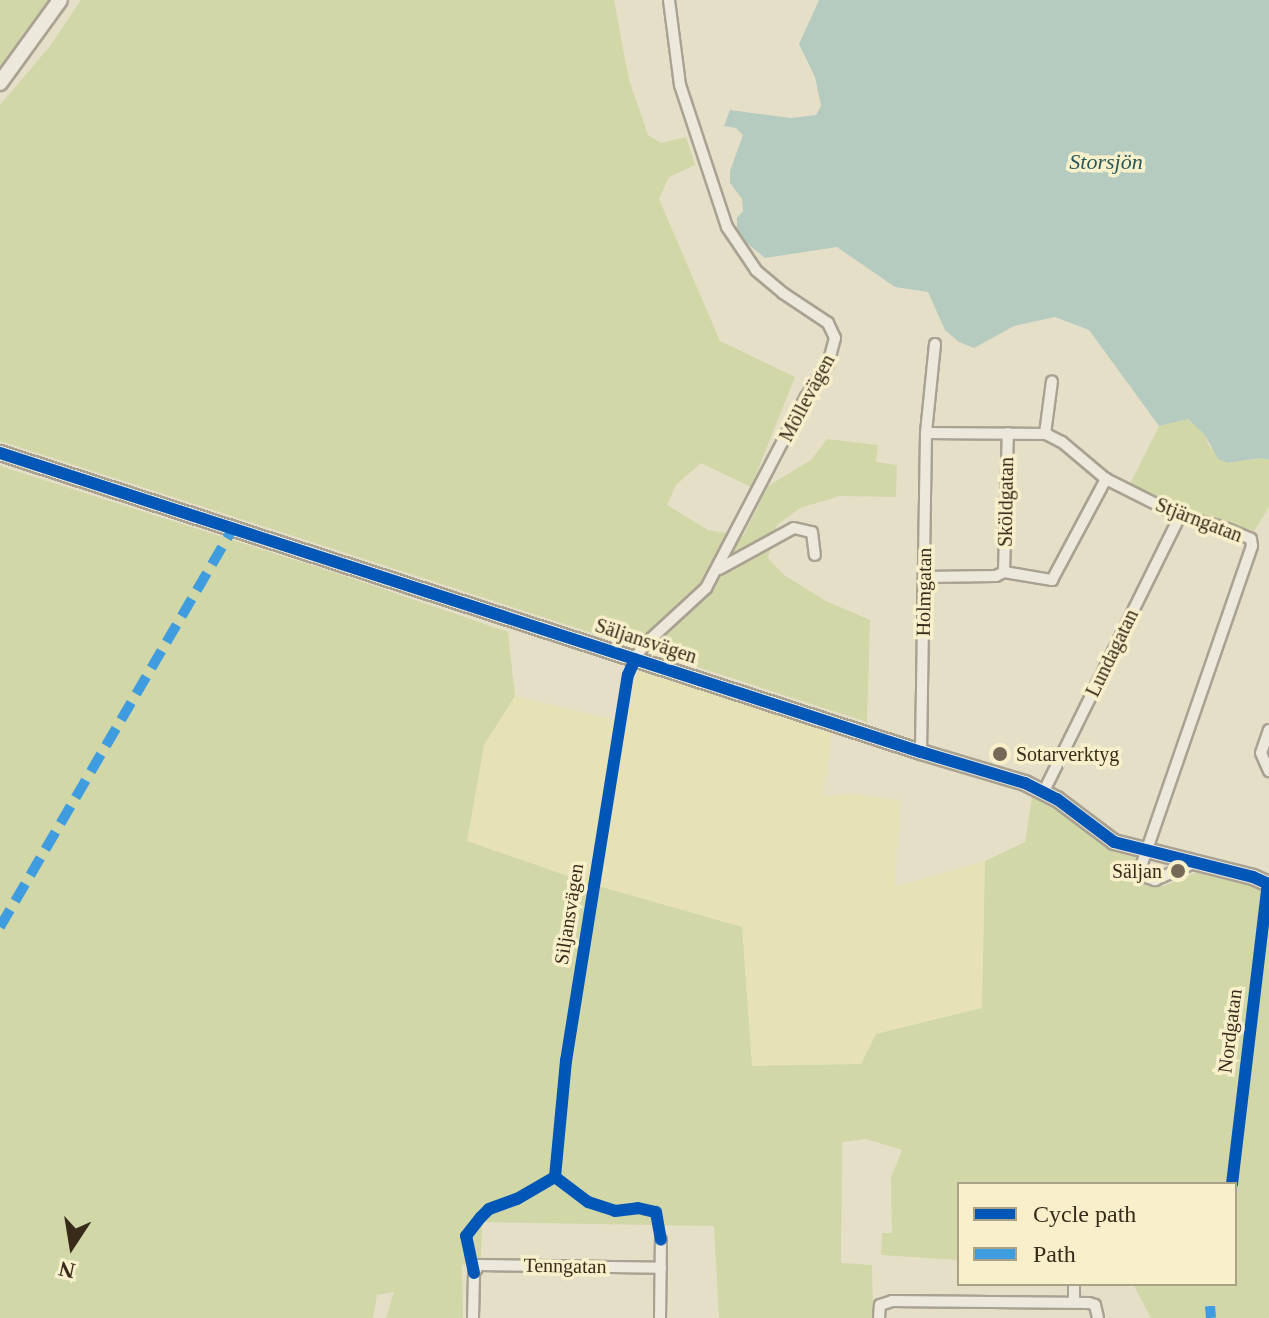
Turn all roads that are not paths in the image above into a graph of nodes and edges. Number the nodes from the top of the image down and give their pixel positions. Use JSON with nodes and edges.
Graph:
{"nodes":[{"id":1,"x":60,"y":0,"type":"edge"},
{"id":2,"x":669,"y":0,"type":"edge"},
{"id":3,"x":0,"y":83,"type":"edge"},
{"id":4,"x":935,"y":344,"type":"dead end"},
{"id":5,"x":1052,"y":381,"type":"dead end"},
{"id":6,"x":926,"y":433,"type":"junction"},
{"id":7,"x":1008,"y":433,"type":"junction"},
{"id":8,"x":1045,"y":434,"type":"junction"},
{"id":9,"x":0,"y":453,"type":"edge"},
{"id":10,"x":1106,"y":479,"type":"junction"},
{"id":11,"x":1180,"y":516,"type":"junction"},
{"id":12,"x":815,"y":555,"type":"dead end"},
{"id":13,"x":717,"y":570,"type":"junction"},
{"id":14,"x":1004,"y":572,"type":"junction"},
{"id":15,"x":924,"y":577,"type":"junction"},
{"id":16,"x":635,"y":659,"type":"junction"},
{"id":17,"x":1269,"y":730,"type":"edge"},
{"id":18,"x":921,"y":752,"type":"junction"},
{"id":19,"x":1269,"y":771,"type":"edge"},
{"id":20,"x":1044,"y":791,"type":"junction"},
{"id":21,"x":1144,"y":850,"type":"junction"},
{"id":22,"x":1196,"y":862,"type":"junction"},
{"id":23,"x":1269,"y":884,"type":"edge"},
{"id":24,"x":661,"y":1240,"type":"dead end"},
{"id":25,"x":661,"y":1268,"type":"junction"},
{"id":26,"x":1074,"y":1286,"type":"edge"},
{"id":27,"x":1074,"y":1302,"type":"junction"},
{"id":28,"x":473,"y":1318,"type":"edge"},
{"id":29,"x":660,"y":1318,"type":"edge"},
{"id":30,"x":879,"y":1318,"type":"edge"},
{"id":31,"x":1098,"y":1318,"type":"edge"}],
"edges":[{"from":1,"to":3,"type":"street"},
{"from":2,"to":13,"type":"street","name":"Möllevägen"},
{"from":4,"to":6,"type":"street"},
{"from":5,"to":8,"type":"street"},
{"from":6,"to":7,"type":"street"},
{"from":6,"to":15,"type":"street","name":"Holmgatan"},
{"from":7,"to":8,"type":"street"},
{"from":7,"to":14,"type":"street","name":"Sköldgatan"},
{"from":8,"to":10,"type":"street","name":"Stjärngatan"},
{"from":9,"to":16,"type":"street","name":"Säljansvägen"},
{"from":10,"to":11,"type":"street","name":"Stjärngatan"},
{"from":10,"to":14,"type":"street"},
{"from":11,"to":20,"type":"street","name":"Lundagatan"},
{"from":11,"to":21,"type":"street","name":"Stjärngatan"},
{"from":12,"to":13,"type":"street"},
{"from":13,"to":16,"type":"street","name":"Möllevägen"},
{"from":14,"to":15,"type":"street"},
{"from":15,"to":18,"type":"street","name":"Holmgatan"},
{"from":16,"to":18,"type":"street","name":"Säljansvägen"},
{"from":17,"to":19,"type":"street"},
{"from":18,"to":20,"type":"street","name":"Säljansvägen"},
{"from":20,"to":21,"type":"street","name":"Säljansvägen"},
{"from":21,"to":22,"type":"street","name":"Säljansvägen"},
{"from":21,"to":22,"type":"street"},
{"from":22,"to":23,"type":"street","name":"Säljansvägen"},
{"from":24,"to":25,"type":"street"},
{"from":25,"to":28,"type":"street","name":"Tenngatan"},
{"from":25,"to":29,"type":"street"},
{"from":26,"to":27,"type":"street"},
{"from":27,"to":30,"type":"street"},
{"from":27,"to":31,"type":"street"}]}
